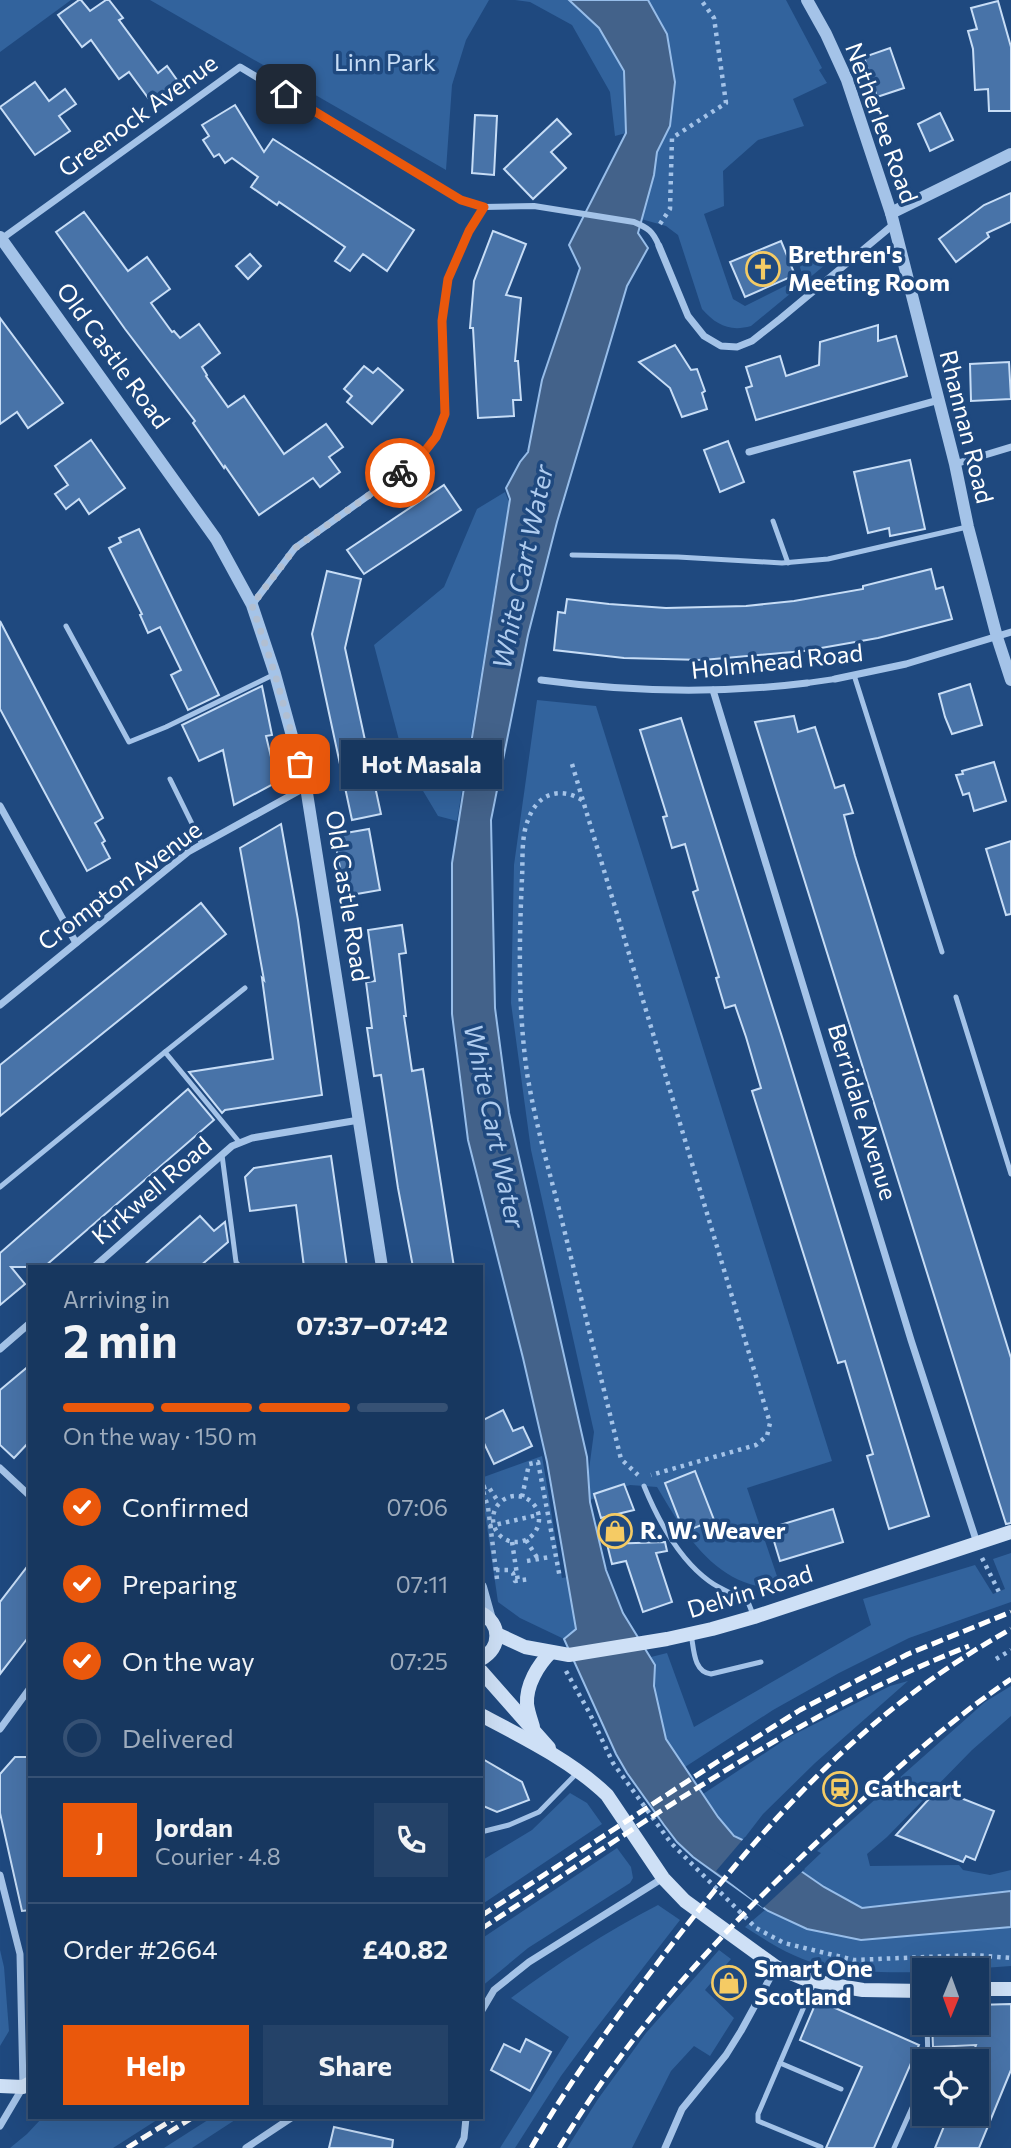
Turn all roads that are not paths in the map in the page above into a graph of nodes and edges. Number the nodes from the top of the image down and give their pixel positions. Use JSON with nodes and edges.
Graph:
{"nodes":[{"id":1,"x":807,"y":0,"type":"edge"},
{"id":2,"x":1011,"y":155,"type":"edge"},
{"id":3,"x":484,"y":207,"type":"junction"},
{"id":4,"x":893,"y":219,"type":"junction"},
{"id":5,"x":0,"y":238,"type":"edge"},
{"id":6,"x":659,"y":246,"type":"joint"},
{"id":7,"x":939,"y":400,"type":"junction"},
{"id":8,"x":1011,"y":447,"type":"edge"},
{"id":9,"x":749,"y":452,"type":"dead end"},
{"id":10,"x":955,"y":464,"type":"junction"},
{"id":11,"x":773,"y":521,"type":"dead end"},
{"id":12,"x":968,"y":527,"type":"junction"},
{"id":13,"x":572,"y":555,"type":"dead end"},
{"id":14,"x":788,"y":562,"type":"junction"},
{"id":15,"x":252,"y":605,"type":"junction"},
{"id":16,"x":66,"y":626,"type":"dead end"},
{"id":17,"x":1011,"y":632,"type":"edge"},
{"id":18,"x":997,"y":637,"type":"junction"},
{"id":19,"x":275,"y":674,"type":"junction"},
{"id":20,"x":855,"y":675,"type":"junction"},
{"id":21,"x":835,"y":679,"type":"joint"},
{"id":22,"x":541,"y":680,"type":"dead end"},
{"id":23,"x":1011,"y":680,"type":"edge"},
{"id":24,"x":807,"y":683,"type":"joint"},
{"id":25,"x":713,"y":690,"type":"junction"},
{"id":26,"x":170,"y":779,"type":"dead end"},
{"id":27,"x":306,"y":787,"type":"junction"},
{"id":28,"x":0,"y":806,"type":"edge"},
{"id":29,"x":202,"y":844,"type":"junction"},
{"id":30,"x":76,"y":943,"type":"junction"},
{"id":31,"x":942,"y":952,"type":"dead end"},
{"id":32,"x":245,"y":988,"type":"dead end"},
{"id":33,"x":956,"y":997,"type":"dead end"},
{"id":34,"x":0,"y":1005,"type":"edge"},
{"id":35,"x":165,"y":1052,"type":"junction"},
{"id":36,"x":359,"y":1120,"type":"junction"},
{"id":37,"x":240,"y":1143,"type":"junction"},
{"id":38,"x":222,"y":1155,"type":"junction"},
{"id":39,"x":1011,"y":1174,"type":"edge"},
{"id":40,"x":0,"y":1187,"type":"edge"},
{"id":41,"x":96,"y":1265,"type":"edge"},
{"id":42,"x":238,"y":1265,"type":"edge"},
{"id":43,"x":382,"y":1265,"type":"edge"},
{"id":44,"x":28,"y":1325,"type":"edge"},
{"id":45,"x":0,"y":1349,"type":"edge"},
{"id":46,"x":0,"y":1468,"type":"edge"},
{"id":47,"x":643,"y":1486,"type":"dead end"},
{"id":48,"x":28,"y":1491,"type":"edge"},
{"id":49,"x":1011,"y":1532,"type":"edge"},
{"id":50,"x":977,"y":1543,"type":"junction"},
{"id":51,"x":483,"y":1599,"type":"edge"},
{"id":52,"x":486,"y":1616,"type":"edge"},
{"id":53,"x":754,"y":1617,"type":"junction"},
{"id":54,"x":497,"y":1634,"type":"junction"},
{"id":55,"x":691,"y":1634,"type":"junction"},
{"id":56,"x":551,"y":1652,"type":"junction"},
{"id":57,"x":483,"y":1658,"type":"edge"},
{"id":58,"x":761,"y":1662,"type":"dead end"},
{"id":59,"x":483,"y":1673,"type":"edge"},
{"id":60,"x":28,"y":1691,"type":"edge"},
{"id":61,"x":483,"y":1716,"type":"edge"},
{"id":62,"x":0,"y":1729,"type":"edge"},
{"id":63,"x":535,"y":1732,"type":"junction"},
{"id":64,"x":559,"y":1760,"type":"junction"},
{"id":65,"x":578,"y":1772,"type":"junction"},
{"id":66,"x":483,"y":1832,"type":"edge"},
{"id":67,"x":0,"y":1875,"type":"edge"},
{"id":68,"x":663,"y":1878,"type":"junction"},
{"id":69,"x":776,"y":1967,"type":"junction"},
{"id":70,"x":815,"y":1981,"type":"junction"},
{"id":71,"x":989,"y":1989,"type":"edge"},
{"id":72,"x":1011,"y":1989,"type":"edge"},
{"id":73,"x":912,"y":1991,"type":"edge"},
{"id":74,"x":483,"y":2009,"type":"edge"},
{"id":75,"x":780,"y":2063,"type":"junction"},
{"id":76,"x":26,"y":2085,"type":"edge"},
{"id":77,"x":0,"y":2086,"type":"edge"},
{"id":78,"x":841,"y":2089,"type":"dead end"},
{"id":79,"x":912,"y":2108,"type":"edge"},
{"id":80,"x":290,"y":2119,"type":"edge"},
{"id":81,"x":467,"y":2119,"type":"edge"},
{"id":82,"x":0,"y":2126,"type":"edge"},
{"id":83,"x":821,"y":2147,"type":"edge"},
{"id":84,"x":246,"y":2148,"type":"edge"},
{"id":85,"x":459,"y":2148,"type":"edge"},
{"id":86,"x":665,"y":2148,"type":"edge"},
{"id":87,"x":894,"y":2148,"type":"edge"}],
"edges":[{"from":1,"to":4,"type":"street","name":"Netherlee Road"},
{"from":2,"to":4,"type":"street"},
{"from":3,"to":5,"type":"street","name":"Greenock Avenue"},
{"from":3,"to":6,"type":"street"},
{"from":3,"to":15,"type":"street"},
{"from":4,"to":6,"type":"street"},
{"from":4,"to":7,"type":"street","name":"Rhannan Road"},
{"from":5,"to":15,"type":"street","name":"Old Castle Road"},
{"from":7,"to":9,"type":"street"},
{"from":7,"to":10,"type":"street","name":"Rhannan Road"},
{"from":8,"to":10,"type":"street"},
{"from":10,"to":12,"type":"street","name":"Rhannan Road"},
{"from":11,"to":14,"type":"lane"},
{"from":12,"to":14,"type":"lane"},
{"from":12,"to":18,"type":"street","name":"Rhannan Road"},
{"from":13,"to":14,"type":"lane"},
{"from":15,"to":19,"type":"street","name":"Old Castle Road"},
{"from":16,"to":19,"type":"lane"},
{"from":17,"to":18,"type":"street","name":"Holmhead Road"},
{"from":18,"to":20,"type":"street","name":"Holmhead Road"},
{"from":18,"to":23,"type":"street","name":"Rhannan Road"},
{"from":19,"to":27,"type":"street","name":"Old Castle Road"},
{"from":20,"to":21,"type":"street","name":"Holmhead Road"},
{"from":20,"to":31,"type":"lane"},
{"from":21,"to":24,"type":"street","name":"Holmhead Road"},
{"from":22,"to":25,"type":"street","name":"Holmhead Road"},
{"from":24,"to":25,"type":"street","name":"Holmhead Road"},
{"from":25,"to":50,"type":"street","name":"Berridale Avenue"},
{"from":26,"to":29,"type":"lane"},
{"from":27,"to":29,"type":"street","name":"Crompton Avenue"},
{"from":27,"to":36,"type":"street","name":"Old Castle Road"},
{"from":28,"to":30,"type":"street"},
{"from":29,"to":30,"type":"street","name":"Crompton Avenue"},
{"from":30,"to":34,"type":"street","name":"Crompton Avenue"},
{"from":32,"to":35,"type":"lane"},
{"from":33,"to":39,"type":"lane"},
{"from":35,"to":37,"type":"lane"},
{"from":35,"to":40,"type":"lane"},
{"from":36,"to":37,"type":"street","name":"Kirkwell Road"},
{"from":36,"to":43,"type":"street","name":"Old Castle Road"},
{"from":37,"to":38,"type":"street","name":"Kirkwell Road"},
{"from":38,"to":41,"type":"street","name":"Kirkwell Road"},
{"from":38,"to":42,"type":"lane"},
{"from":44,"to":45,"type":"street"},
{"from":46,"to":48,"type":"street"},
{"from":47,"to":53,"type":"lane"},
{"from":49,"to":50,"type":"main road","name":"Delvin Road"},
{"from":50,"to":53,"type":"main road","name":"Delvin Road"},
{"from":51,"to":52,"type":"street"},
{"from":52,"to":54,"type":"main road"},
{"from":53,"to":55,"type":"main road","name":"Delvin Road"},
{"from":54,"to":56,"type":"main road","name":"Delvin Road"},
{"from":54,"to":57,"type":"main road"},
{"from":55,"to":56,"type":"main road","name":"Delvin Road"},
{"from":55,"to":58,"type":"lane"},
{"from":56,"to":63,"type":"main road"},
{"from":59,"to":63,"type":"main road"},
{"from":60,"to":62,"type":"street"},
{"from":61,"to":64,"type":"main road"},
{"from":63,"to":64,"type":"main road"},
{"from":64,"to":65,"type":"main road"},
{"from":65,"to":66,"type":"lane"},
{"from":65,"to":68,"type":"main road"},
{"from":67,"to":76,"type":"street"},
{"from":68,"to":69,"type":"main road"},
{"from":68,"to":74,"type":"street"},
{"from":69,"to":70,"type":"main road"},
{"from":69,"to":86,"type":"street"},
{"from":70,"to":73,"type":"main road"},
{"from":70,"to":75,"type":"lane"},
{"from":71,"to":72,"type":"main road"},
{"from":75,"to":78,"type":"lane"},
{"from":75,"to":83,"type":"lane"},
{"from":76,"to":77,"type":"main road"},
{"from":76,"to":82,"type":"street"},
{"from":79,"to":87,"type":"lane"},
{"from":80,"to":84,"type":"street"},
{"from":81,"to":85,"type":"street"}]}
